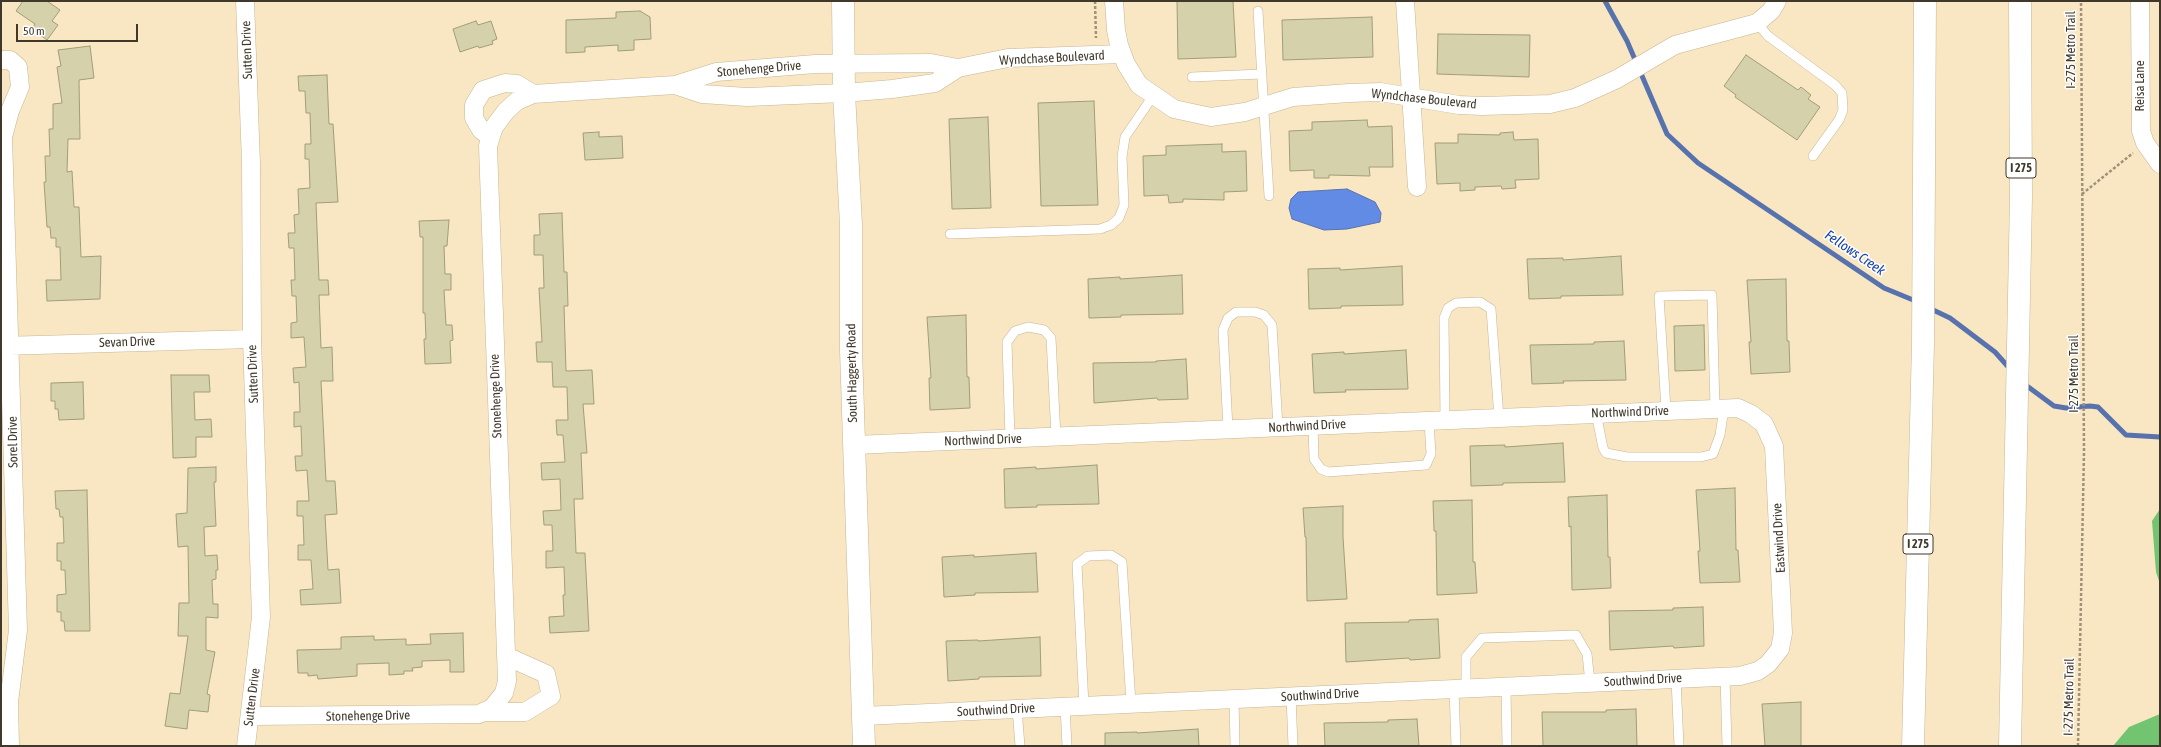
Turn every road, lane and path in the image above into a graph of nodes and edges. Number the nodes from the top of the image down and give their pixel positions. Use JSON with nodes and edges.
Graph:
{"nodes":[{"id":1,"x":245,"y":1,"type":"edge"},
{"id":2,"x":843,"y":1,"type":"edge"},
{"id":3,"x":1114,"y":1,"type":"edge"},
{"id":4,"x":1405,"y":1,"type":"edge"},
{"id":5,"x":1777,"y":1,"type":"edge"},
{"id":6,"x":1925,"y":1,"type":"edge"},
{"id":7,"x":2020,"y":1,"type":"edge"},
{"id":8,"x":2081,"y":1,"type":"edge"},
{"id":9,"x":2140,"y":1,"type":"edge"},
{"id":10,"x":1258,"y":11,"type":"dead end"},
{"id":11,"x":1757,"y":22,"type":"junction"},
{"id":12,"x":1122,"y":54,"type":"junction"},
{"id":13,"x":1,"y":60,"type":"edge"},
{"id":14,"x":844,"y":64,"type":"junction"},
{"id":15,"x":958,"y":68,"type":"junction"},
{"id":16,"x":1262,"y":74,"type":"junction"},
{"id":17,"x":1192,"y":77,"type":"dead end"},
{"id":18,"x":675,"y":85,"type":"junction"},
{"id":19,"x":844,"y":93,"type":"junction"},
{"id":20,"x":533,"y":94,"type":"junction"},
{"id":21,"x":1153,"y":96,"type":"junction"},
{"id":22,"x":1412,"y":97,"type":"junction"},
{"id":23,"x":1265,"y":107,"type":"junction"},
{"id":24,"x":2,"y":137,"type":"edge"},
{"id":25,"x":490,"y":137,"type":"junction"},
{"id":26,"x":2145,"y":143,"type":"junction"},
{"id":27,"x":1813,"y":156,"type":"dead end"},
{"id":28,"x":2160,"y":164,"type":"edge"},
{"id":29,"x":1417,"y":187,"type":"dead end"},
{"id":30,"x":2082,"y":194,"type":"junction"},
{"id":31,"x":1269,"y":196,"type":"dead end"},
{"id":32,"x":950,"y":234,"type":"dead end"},
{"id":33,"x":252,"y":339,"type":"junction"},
{"id":34,"x":6,"y":346,"type":"edge"},
{"id":35,"x":1720,"y":408,"type":"junction"},
{"id":36,"x":1666,"y":410,"type":"junction"},
{"id":37,"x":1596,"y":413,"type":"junction"},
{"id":38,"x":1499,"y":418,"type":"junction"},
{"id":39,"x":1757,"y":418,"type":"joint"},
{"id":40,"x":1437,"y":420,"type":"junction"},
{"id":41,"x":1313,"y":425,"type":"junction"},
{"id":42,"x":1278,"y":427,"type":"junction"},
{"id":43,"x":1228,"y":429,"type":"junction"},
{"id":44,"x":1056,"y":437,"type":"junction"},
{"id":45,"x":1010,"y":439,"type":"junction"},
{"id":46,"x":854,"y":445,"type":"junction"},
{"id":47,"x":506,"y":656,"type":"junction"},
{"id":48,"x":1772,"y":661,"type":"joint"},
{"id":49,"x":1725,"y":677,"type":"junction"},
{"id":50,"x":1676,"y":679,"type":"junction"},
{"id":51,"x":1590,"y":683,"type":"junction"},
{"id":52,"x":1506,"y":687,"type":"junction"},
{"id":53,"x":1460,"y":689,"type":"junction"},
{"id":54,"x":1291,"y":696,"type":"junction"},
{"id":55,"x":1234,"y":699,"type":"junction"},
{"id":56,"x":1131,"y":703,"type":"junction"},
{"id":57,"x":1065,"y":706,"type":"junction"},
{"id":58,"x":1084,"y":706,"type":"junction"},
{"id":59,"x":1017,"y":709,"type":"junction"},
{"id":60,"x":485,"y":712,"type":"junction"},
{"id":61,"x":250,"y":716,"type":"junction"},
{"id":62,"x":864,"y":716,"type":"junction"},
{"id":63,"x":10,"y":746,"type":"edge"},
{"id":64,"x":246,"y":746,"type":"edge"},
{"id":65,"x":864,"y":746,"type":"edge"},
{"id":66,"x":1020,"y":746,"type":"edge"},
{"id":67,"x":1067,"y":746,"type":"edge"},
{"id":68,"x":1235,"y":746,"type":"edge"},
{"id":69,"x":1293,"y":746,"type":"edge"},
{"id":70,"x":1456,"y":746,"type":"edge"},
{"id":71,"x":1507,"y":746,"type":"edge"},
{"id":72,"x":1679,"y":746,"type":"edge"},
{"id":73,"x":1727,"y":746,"type":"edge"},
{"id":74,"x":1913,"y":746,"type":"edge"},
{"id":75,"x":2010,"y":746,"type":"edge"},
{"id":76,"x":2078,"y":746,"type":"edge"}],
"edges":[{"from":1,"to":33,"type":"street","name":"Sutten Drive"},
{"from":2,"to":14,"type":"main road","name":"South Haggerty Road"},
{"from":3,"to":12,"type":"street","name":"Wyndchase Boulevard"},
{"from":4,"to":22,"type":"street"},
{"from":5,"to":11,"type":"street","name":"Wyndchase Boulevard"},
{"from":6,"to":74,"type":"main road","number":"I 275"},
{"from":7,"to":75,"type":"main road","number":"I 275"},
{"from":8,"to":30,"type":"path","name":"I-275 Metro Trail"},
{"from":9,"to":26,"type":"street","name":"Reisa Lane"},
{"from":10,"to":16,"type":"lane"},
{"from":11,"to":22,"type":"street","name":"Wyndchase Boulevard"},
{"from":11,"to":27,"type":"lane"},
{"from":12,"to":15,"type":"street","name":"Wyndchase Boulevard"},
{"from":12,"to":21,"type":"street","name":"Wyndchase Boulevard"},
{"from":13,"to":24,"type":"street","name":"Sorel Drive"},
{"from":14,"to":15,"type":"street","name":"Wyndchase Boulevard"},
{"from":14,"to":18,"type":"street","name":"Stonehenge Drive"},
{"from":14,"to":19,"type":"main road","name":"South Haggerty Road"},
{"from":15,"to":19,"type":"street","name":"Wyndchase Boulevard"},
{"from":16,"to":17,"type":"lane"},
{"from":16,"to":23,"type":"lane"},
{"from":18,"to":19,"type":"street","name":"Stonehenge Drive"},
{"from":18,"to":20,"type":"street","name":"Stonehenge Drive"},
{"from":19,"to":46,"type":"main road","name":"South Haggerty Road"},
{"from":20,"to":25,"type":"street","name":"Stonehenge Drive"},
{"from":20,"to":25,"type":"street"},
{"from":21,"to":23,"type":"street","name":"Wyndchase Boulevard"},
{"from":21,"to":32,"type":"lane"},
{"from":22,"to":23,"type":"street","name":"Wyndchase Boulevard"},
{"from":22,"to":29,"type":"street"},
{"from":23,"to":31,"type":"lane"},
{"from":24,"to":34,"type":"street","name":"Sorel Drive"},
{"from":25,"to":47,"type":"street","name":"Stonehenge Drive"},
{"from":26,"to":28,"type":"street","name":"Reisa Lane"},
{"from":26,"to":30,"type":"path"},
{"from":30,"to":76,"type":"path","name":"I-275 Metro Trail"},
{"from":33,"to":34,"type":"street","name":"Sevan Drive"},
{"from":33,"to":61,"type":"street","name":"Sutten Drive"},
{"from":34,"to":63,"type":"street","name":"Sorel Drive"},
{"from":35,"to":36,"type":"street","name":"Northwind Drive"},
{"from":35,"to":36,"type":"lane"},
{"from":35,"to":37,"type":"lane"},
{"from":35,"to":39,"type":"street","name":"Northwind Drive"},
{"from":36,"to":37,"type":"street","name":"Northwind Drive"},
{"from":37,"to":38,"type":"street","name":"Northwind Drive"},
{"from":38,"to":40,"type":"street","name":"Northwind Drive"},
{"from":38,"to":40,"type":"lane"},
{"from":39,"to":48,"type":"street","name":"Eastwind Drive"},
{"from":40,"to":41,"type":"street","name":"Northwind Drive"},
{"from":40,"to":41,"type":"lane"},
{"from":41,"to":42,"type":"street","name":"Northwind Drive"},
{"from":42,"to":43,"type":"street","name":"Northwind Drive"},
{"from":42,"to":43,"type":"lane"},
{"from":43,"to":44,"type":"street","name":"Northwind Drive"},
{"from":44,"to":45,"type":"street","name":"Northwind Drive"},
{"from":44,"to":45,"type":"lane"},
{"from":45,"to":46,"type":"street","name":"Northwind Drive"},
{"from":46,"to":62,"type":"main road","name":"South Haggerty Road"},
{"from":47,"to":60,"type":"street","name":"Stonehenge Drive"},
{"from":47,"to":60,"type":"street","name":"Stonehenge Drive"},
{"from":48,"to":49,"type":"street","name":"Southwind Drive"},
{"from":49,"to":50,"type":"street","name":"Southwind Drive"},
{"from":49,"to":73,"type":"lane"},
{"from":50,"to":51,"type":"street","name":"Southwind Drive"},
{"from":50,"to":72,"type":"lane"},
{"from":51,"to":52,"type":"street","name":"Southwind Drive"},
{"from":51,"to":53,"type":"lane"},
{"from":52,"to":53,"type":"street","name":"Southwind Drive"},
{"from":52,"to":71,"type":"lane"},
{"from":53,"to":54,"type":"street","name":"Southwind Drive"},
{"from":53,"to":70,"type":"lane"},
{"from":54,"to":55,"type":"street","name":"Southwind Drive"},
{"from":54,"to":69,"type":"lane"},
{"from":55,"to":56,"type":"street","name":"Southwind Drive"},
{"from":55,"to":68,"type":"lane"},
{"from":56,"to":58,"type":"street","name":"Southwind Drive"},
{"from":56,"to":58,"type":"lane"},
{"from":57,"to":58,"type":"street","name":"Southwind Drive"},
{"from":57,"to":59,"type":"street","name":"Southwind Drive"},
{"from":57,"to":67,"type":"lane"},
{"from":59,"to":62,"type":"street","name":"Southwind Drive"},
{"from":59,"to":66,"type":"lane"},
{"from":60,"to":61,"type":"street","name":"Stonehenge Drive"},
{"from":61,"to":64,"type":"street","name":"Sutten Drive"},
{"from":62,"to":65,"type":"main road","name":"South Haggerty Road"}]}
